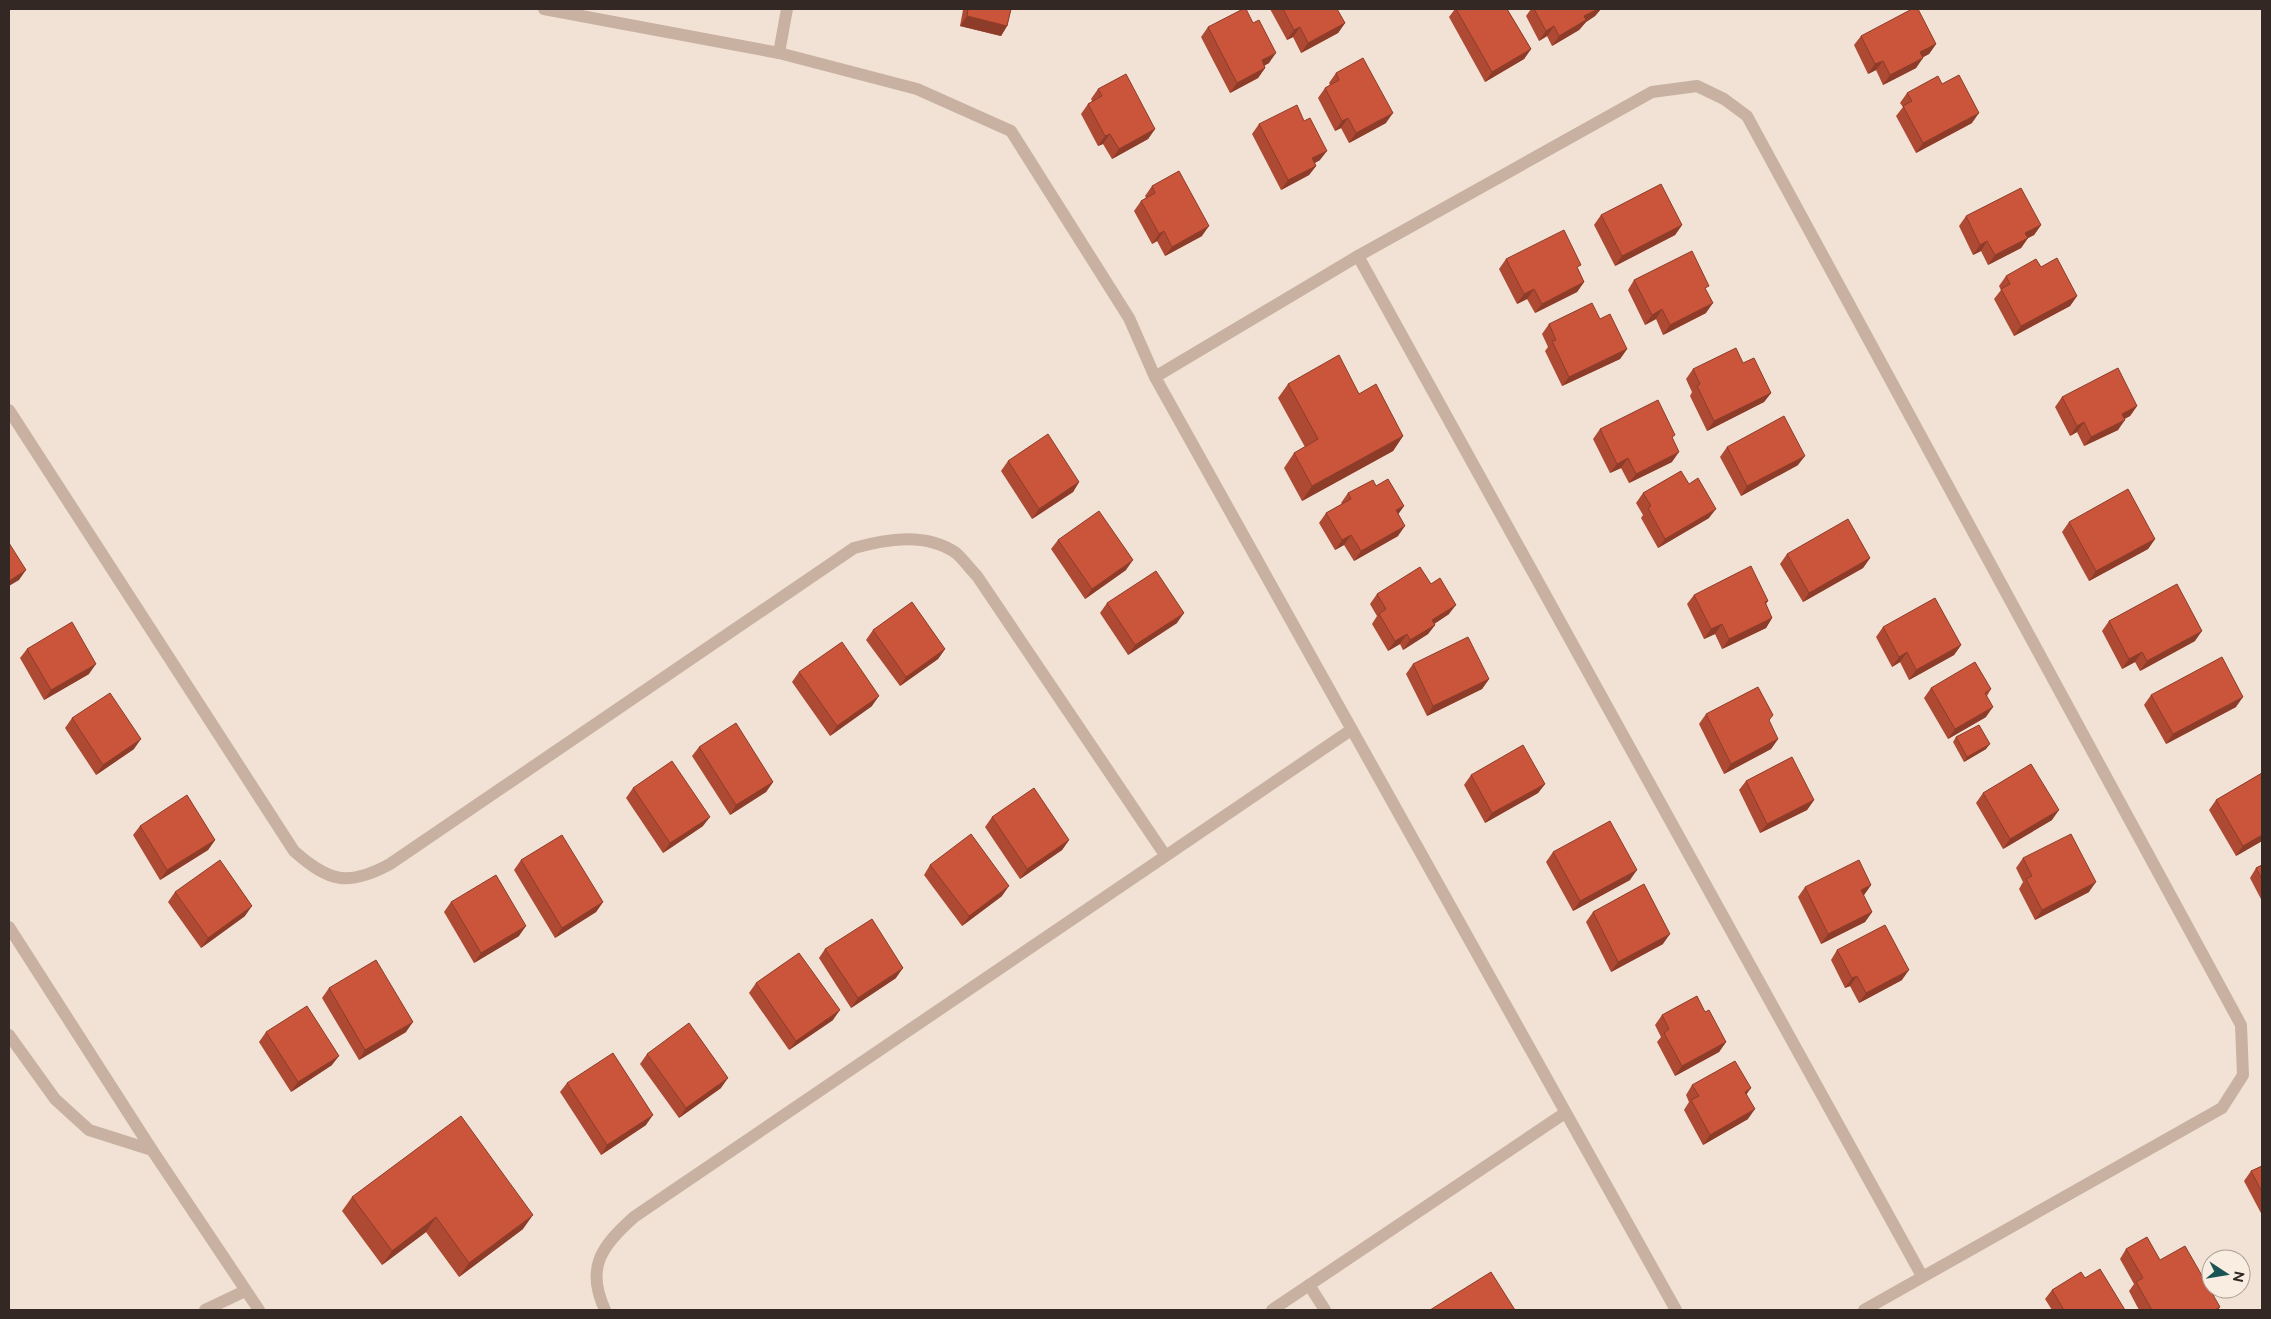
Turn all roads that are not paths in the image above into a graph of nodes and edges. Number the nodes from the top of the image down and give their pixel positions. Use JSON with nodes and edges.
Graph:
{"nodes":[{"id":1,"x":544,"y":9,"type":"edge"},
{"id":2,"x":787,"y":9,"type":"edge"},
{"id":3,"x":779,"y":52,"type":"junction"},
{"id":4,"x":1358,"y":256,"type":"junction"},
{"id":5,"x":1155,"y":377,"type":"junction"},
{"id":6,"x":9,"y":410,"type":"edge"},
{"id":7,"x":1351,"y":730,"type":"junction"},
{"id":8,"x":1165,"y":855,"type":"junction"},
{"id":9,"x":9,"y":927,"type":"edge"},
{"id":10,"x":9,"y":1035,"type":"edge"},
{"id":11,"x":1565,"y":1113,"type":"junction"},
{"id":12,"x":152,"y":1150,"type":"junction"},
{"id":13,"x":1922,"y":1276,"type":"junction"},
{"id":14,"x":1310,"y":1285,"type":"junction"},
{"id":15,"x":245,"y":1290,"type":"junction"},
{"id":16,"x":205,"y":1310,"type":"edge"},
{"id":17,"x":259,"y":1310,"type":"edge"},
{"id":18,"x":606,"y":1310,"type":"edge"},
{"id":19,"x":1272,"y":1310,"type":"edge"},
{"id":20,"x":1325,"y":1310,"type":"edge"},
{"id":21,"x":1676,"y":1310,"type":"edge"},
{"id":22,"x":1864,"y":1310,"type":"edge"}],
"edges":[{"from":1,"to":3,"type":"street"},
{"from":2,"to":3,"type":"street"},
{"from":3,"to":5,"type":"street"},
{"from":4,"to":5,"type":"street"},
{"from":4,"to":13,"type":"street"},
{"from":4,"to":13,"type":"street"},
{"from":5,"to":7,"type":"street"},
{"from":6,"to":8,"type":"street"},
{"from":7,"to":8,"type":"street"},
{"from":7,"to":11,"type":"street"},
{"from":8,"to":18,"type":"street"},
{"from":9,"to":12,"type":"street"},
{"from":10,"to":12,"type":"street"},
{"from":11,"to":14,"type":"street"},
{"from":11,"to":21,"type":"street"},
{"from":12,"to":15,"type":"street"},
{"from":13,"to":22,"type":"street"},
{"from":14,"to":19,"type":"street"},
{"from":14,"to":20,"type":"street"},
{"from":15,"to":16,"type":"street"},
{"from":15,"to":17,"type":"street"}]}
